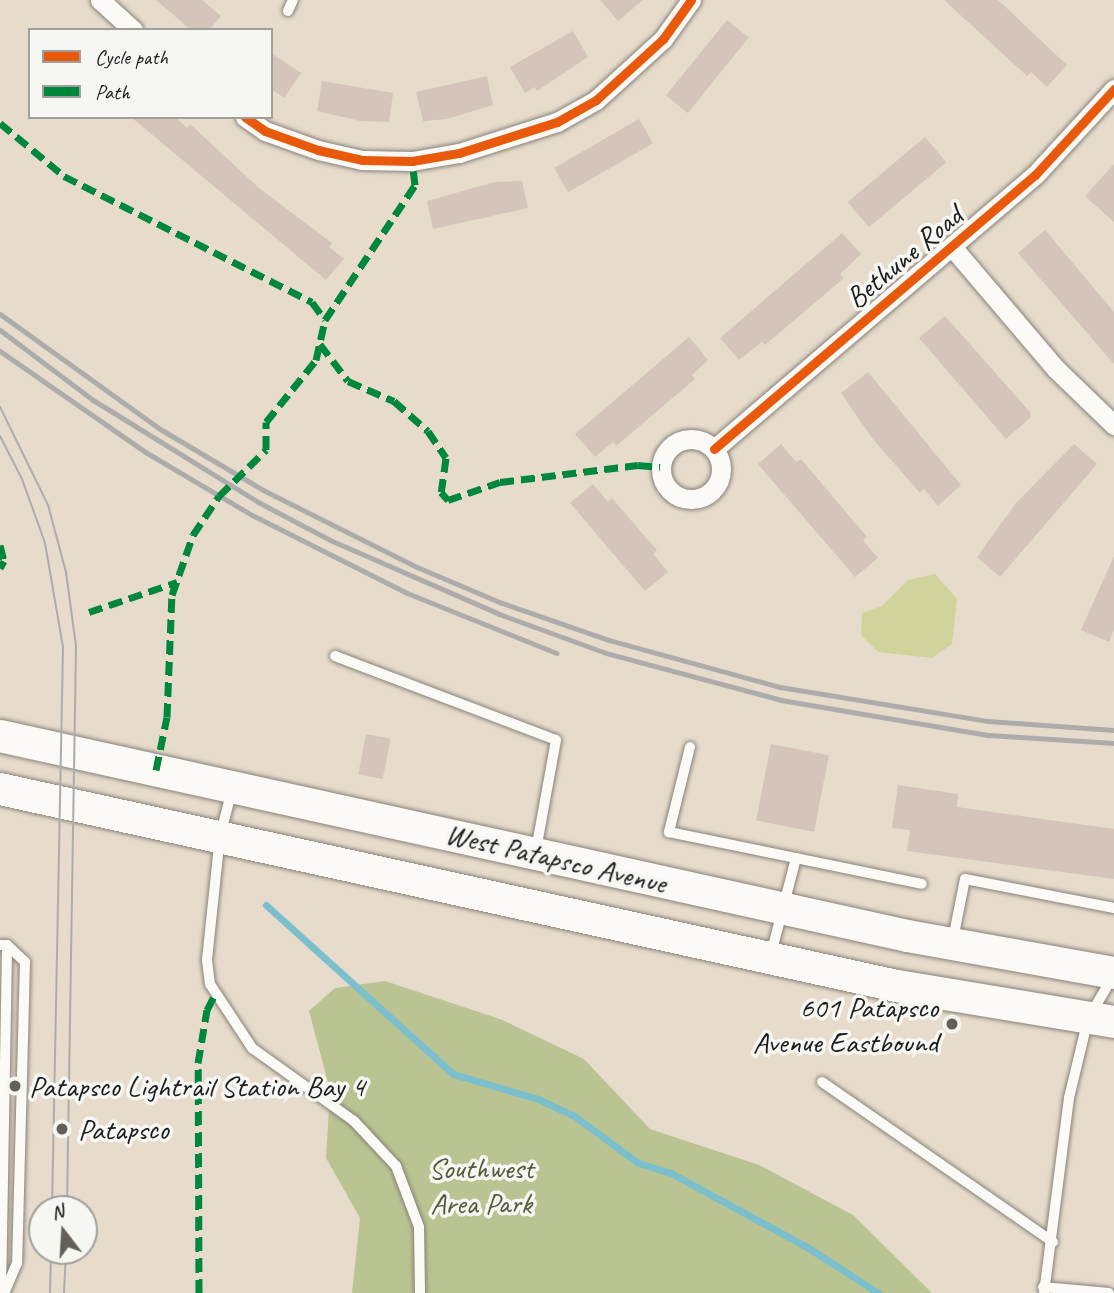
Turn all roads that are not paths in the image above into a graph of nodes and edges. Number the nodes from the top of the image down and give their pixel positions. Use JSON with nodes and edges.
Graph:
{"nodes":[{"id":1,"x":100,"y":0,"type":"edge"},
{"id":2,"x":293,"y":0,"type":"edge"},
{"id":3,"x":691,"y":0,"type":"edge"},
{"id":4,"x":288,"y":11,"type":"dead end"},
{"id":5,"x":131,"y":28,"type":"edge"},
{"id":6,"x":1114,"y":89,"type":"edge"},
{"id":7,"x":247,"y":119,"type":"edge"},
{"id":8,"x":953,"y":248,"type":"junction"},
{"id":9,"x":1114,"y":425,"type":"edge"},
{"id":10,"x":714,"y":449,"type":"dead end"},
{"id":11,"x":335,"y":656,"type":"dead end"},
{"id":12,"x":0,"y":736,"type":"edge"},
{"id":13,"x":690,"y":747,"type":"dead end"},
{"id":14,"x":233,"y":786,"type":"junction"},
{"id":15,"x":0,"y":789,"type":"edge"},
{"id":16,"x":220,"y":836,"type":"junction"},
{"id":17,"x":535,"y":854,"type":"junction"},
{"id":18,"x":796,"y":858,"type":"junction"},
{"id":19,"x":922,"y":884,"type":"dead end"},
{"id":20,"x":1114,"y":908,"type":"edge"},
{"id":21,"x":783,"y":909,"type":"junction"},
{"id":22,"x":952,"y":944,"type":"junction"},
{"id":23,"x":3,"y":945,"type":"edge"},
{"id":24,"x":770,"y":958,"type":"junction"},
{"id":25,"x":1114,"y":974,"type":"edge"},
{"id":26,"x":1101,"y":1020,"type":"edge"},
{"id":27,"x":822,"y":1082,"type":"dead end"},
{"id":28,"x":1053,"y":1242,"type":"junction"},
{"id":29,"x":1044,"y":1290,"type":"edge"},
{"id":30,"x":3,"y":1293,"type":"edge"},
{"id":31,"x":420,"y":1293,"type":"edge"},
{"id":32,"x":1109,"y":1293,"type":"edge"}],
"edges":[{"from":1,"to":5,"type":"street"},
{"from":2,"to":4,"type":"lane"},
{"from":3,"to":7,"type":"street"},
{"from":6,"to":8,"type":"street","name":"Bethune Road"},
{"from":8,"to":9,"type":"street"},
{"from":8,"to":10,"type":"street","name":"Bethune Road"},
{"from":11,"to":17,"type":"lane"},
{"from":12,"to":14,"type":"main road","name":"West Patapsco Avenue"},
{"from":13,"to":18,"type":"lane"},
{"from":14,"to":16,"type":"lane"},
{"from":14,"to":17,"type":"main road","name":"West Patapsco Avenue"},
{"from":15,"to":16,"type":"main road","name":"West Patapsco Avenue"},
{"from":16,"to":24,"type":"main road","name":"West Patapsco Avenue"},
{"from":16,"to":31,"type":"lane"},
{"from":17,"to":21,"type":"main road","name":"West Patapsco Avenue"},
{"from":18,"to":19,"type":"lane"},
{"from":18,"to":21,"type":"lane"},
{"from":20,"to":22,"type":"lane"},
{"from":21,"to":22,"type":"main road","name":"West Patapsco Avenue"},
{"from":21,"to":24,"type":"lane"},
{"from":22,"to":25,"type":"main road","name":"West Patapsco Avenue"},
{"from":23,"to":30,"type":"lane"},
{"from":23,"to":30,"type":"lane"},
{"from":24,"to":26,"type":"main road","name":"West Patapsco Avenue"},
{"from":25,"to":26,"type":"lane"},
{"from":26,"to":28,"type":"lane"},
{"from":27,"to":28,"type":"lane"},
{"from":28,"to":29,"type":"lane"},
{"from":29,"to":32,"type":"lane"}]}
